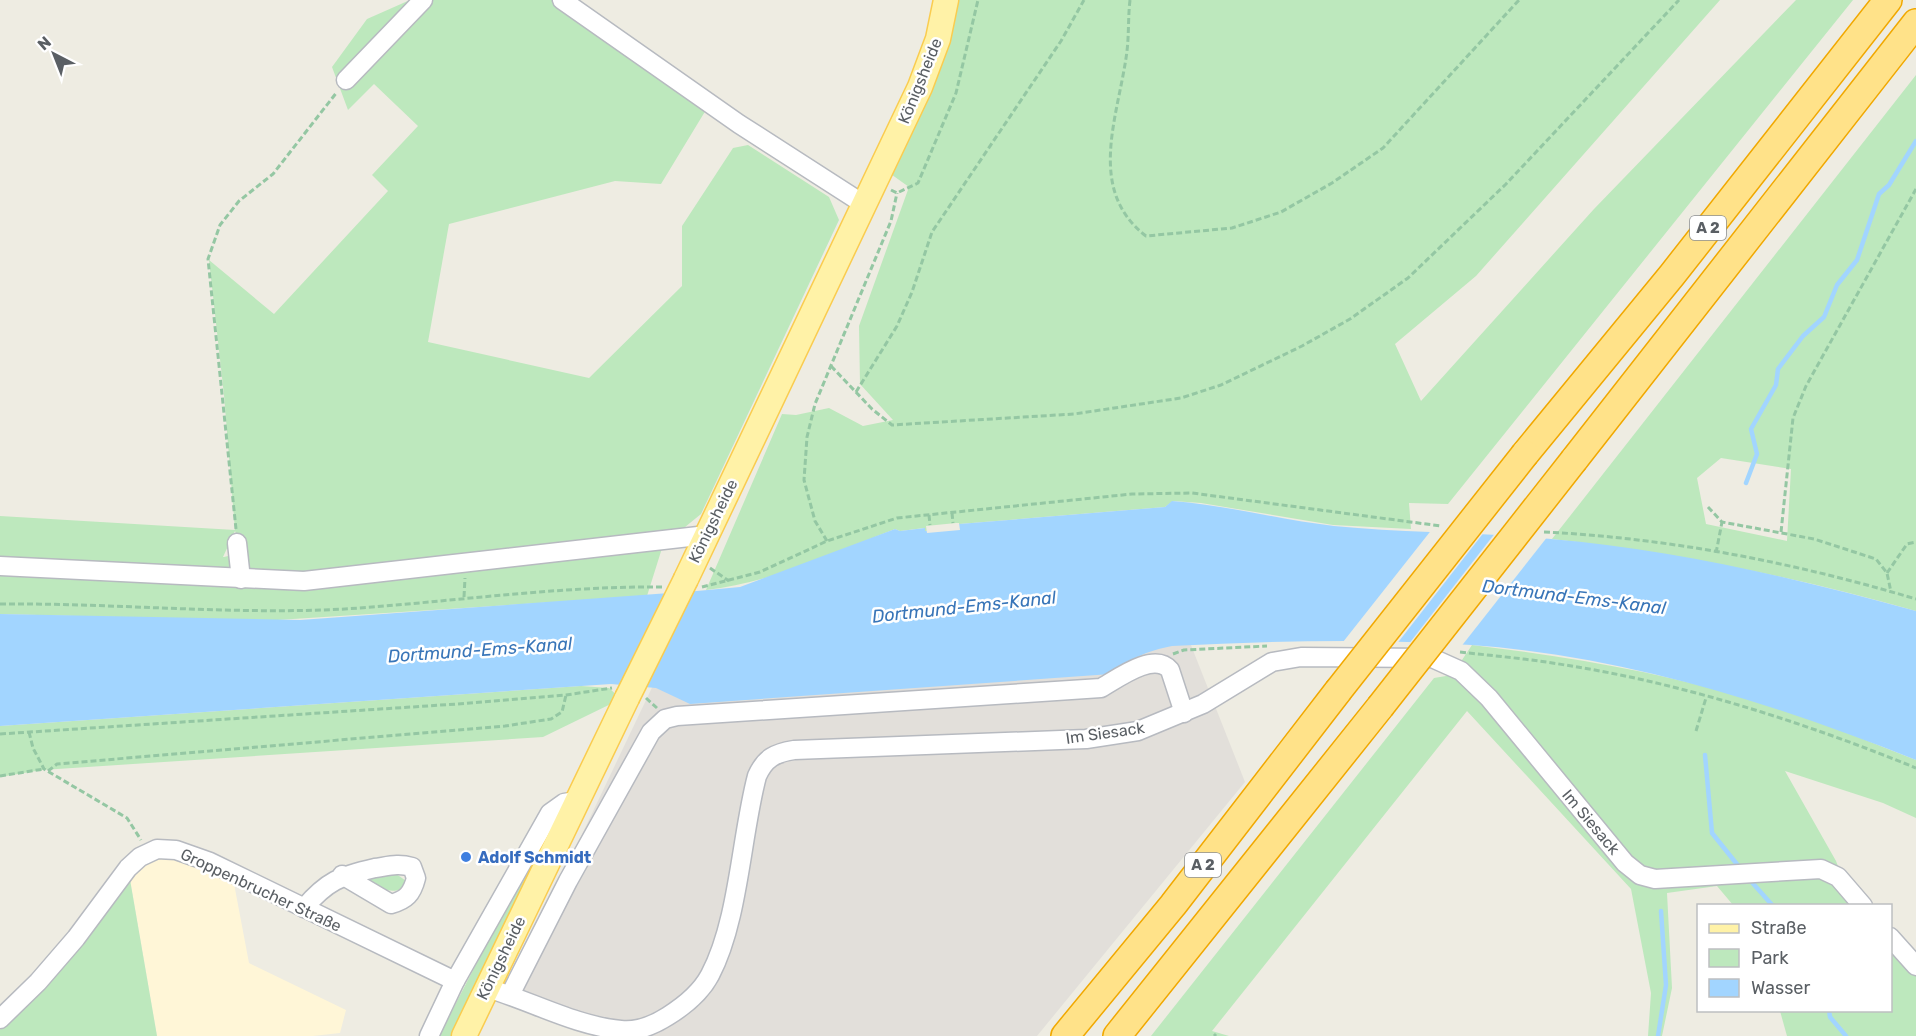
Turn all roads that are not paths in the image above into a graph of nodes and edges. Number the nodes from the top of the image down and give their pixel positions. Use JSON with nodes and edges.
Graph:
{"nodes":[{"id":1,"x":423,"y":0,"type":"edge"},
{"id":2,"x":562,"y":0,"type":"edge"},
{"id":3,"x":946,"y":0,"type":"edge"},
{"id":4,"x":1888,"y":0,"type":"edge"},
{"id":5,"x":1916,"y":23,"type":"edge"},
{"id":6,"x":346,"y":80,"type":"road end"},
{"id":7,"x":865,"y":206,"type":"junction"},
{"id":8,"x":707,"y":536,"type":"junction"},
{"id":9,"x":237,"y":543,"type":"road end"},
{"id":10,"x":0,"y":566,"type":"edge"},
{"id":11,"x":241,"y":579,"type":"junction"},
{"id":12,"x":1184,"y":713,"type":"junction"},
{"id":13,"x":576,"y":801,"type":"junction"},
{"id":14,"x":342,"y":875,"type":"dead end"},
{"id":15,"x":1861,"y":904,"type":"edge"},
{"id":16,"x":304,"y":908,"type":"junction"},
{"id":17,"x":1892,"y":939,"type":"edge"},
{"id":18,"x":1916,"y":966,"type":"edge"},
{"id":19,"x":455,"y":981,"type":"junction"},
{"id":20,"x":487,"y":988,"type":"junction"},
{"id":21,"x":510,"y":995,"type":"junction"},
{"id":22,"x":0,"y":1019,"type":"edge"},
{"id":23,"x":644,"y":1033,"type":"edge"},
{"id":24,"x":429,"y":1036,"type":"edge"},
{"id":25,"x":464,"y":1036,"type":"edge"},
{"id":26,"x":1065,"y":1036,"type":"edge"},
{"id":27,"x":1117,"y":1036,"type":"edge"}],
"edges":[{"from":1,"to":6,"type":"street"},
{"from":2,"to":7,"type":"street"},
{"from":3,"to":7,"type":"main road","name":"Königsheide"},
{"from":4,"to":26,"type":"highway","number":"A 2","bridge":true},
{"from":5,"to":27,"type":"highway","number":"A 2","bridge":true},
{"from":7,"to":8,"type":"main road","name":"Königsheide"},
{"from":8,"to":11,"type":"street"},
{"from":8,"to":13,"type":"main road","name":"Königsheide","bridge":true},
{"from":9,"to":11,"type":"street"},
{"from":10,"to":11,"type":"street"},
{"from":12,"to":15,"type":"street","name":"Im Siesack"},
{"from":12,"to":21,"type":"street"},
{"from":12,"to":23,"type":"street","name":"Im Siesack"},
{"from":13,"to":19,"type":"street"},
{"from":13,"to":20,"type":"main road","name":"Königsheide"},
{"from":14,"to":16,"type":"street"},
{"from":16,"to":19,"type":"street","name":"Groppenbrucher Straße"},
{"from":16,"to":22,"type":"street","name":"Groppenbrucher Straße"},
{"from":17,"to":18,"type":"street"},
{"from":19,"to":24,"type":"street"},
{"from":20,"to":21,"type":"street","name":"Im Siesack"},
{"from":20,"to":25,"type":"main road","name":"Königsheide"},
{"from":21,"to":23,"type":"street","name":"Im Siesack"}]}
